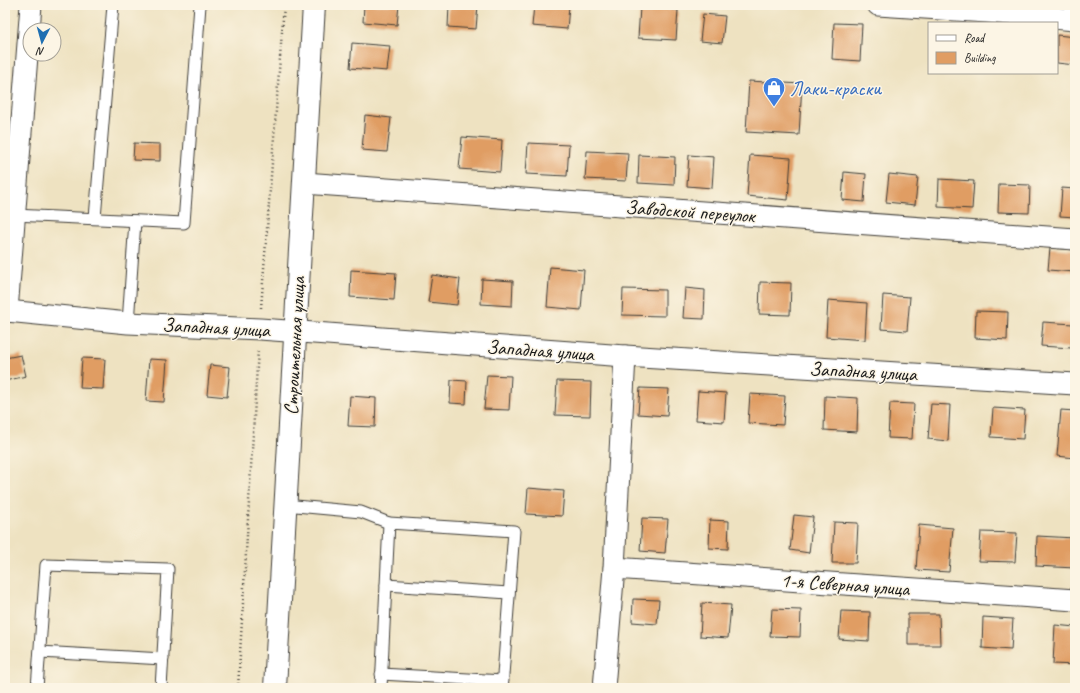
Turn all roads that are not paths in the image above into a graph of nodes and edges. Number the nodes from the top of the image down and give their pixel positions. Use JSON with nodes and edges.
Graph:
{"nodes":[{"id":1,"x":31,"y":5,"type":"edge"},
{"id":2,"x":113,"y":5,"type":"edge"},
{"id":3,"x":200,"y":5,"type":"edge"},
{"id":4,"x":314,"y":5,"type":"edge"},
{"id":5,"x":878,"y":5,"type":"edge"},
{"id":6,"x":1075,"y":20,"type":"edge"},
{"id":7,"x":304,"y":183,"type":"junction"},
{"id":8,"x":14,"y":214,"type":"junction"},
{"id":9,"x":96,"y":218,"type":"junction"},
{"id":10,"x":135,"y":220,"type":"junction"},
{"id":11,"x":1075,"y":240,"type":"edge"},
{"id":12,"x":6,"y":312,"type":"edge"},
{"id":13,"x":128,"y":323,"type":"junction"},
{"id":14,"x":295,"y":332,"type":"junction"},
{"id":15,"x":625,"y":356,"type":"junction"},
{"id":16,"x":1075,"y":384,"type":"edge"},
{"id":17,"x":285,"y":505,"type":"junction"},
{"id":18,"x":389,"y":523,"type":"junction"},
{"id":19,"x":614,"y":568,"type":"junction"},
{"id":20,"x":386,"y":585,"type":"junction"},
{"id":21,"x":509,"y":593,"type":"junction"},
{"id":22,"x":1075,"y":600,"type":"edge"},
{"id":23,"x":40,"y":652,"type":"junction"},
{"id":24,"x":163,"y":659,"type":"junction"},
{"id":25,"x":381,"y":674,"type":"junction"},
{"id":26,"x":502,"y":684,"type":"edge"},
{"id":27,"x":37,"y":688,"type":"edge"},
{"id":28,"x":161,"y":688,"type":"edge"},
{"id":29,"x":275,"y":688,"type":"edge"},
{"id":30,"x":381,"y":688,"type":"edge"},
{"id":31,"x":604,"y":688,"type":"edge"}],
"edges":[{"from":1,"to":8,"type":"street"},
{"from":2,"to":9,"type":"lane"},
{"from":3,"to":10,"type":"lane"},
{"from":4,"to":7,"type":"street","name":"Строительная улица"},
{"from":5,"to":6,"type":"street"},
{"from":7,"to":11,"type":"street","name":"Заводской переулок"},
{"from":7,"to":14,"type":"street","name":"Строительная улица"},
{"from":8,"to":9,"type":"lane"},
{"from":8,"to":12,"type":"street"},
{"from":9,"to":10,"type":"lane"},
{"from":10,"to":13,"type":"lane"},
{"from":12,"to":13,"type":"street","name":"Западная улица"},
{"from":13,"to":14,"type":"street","name":"Западная улица"},
{"from":14,"to":15,"type":"street","name":"Западная улица"},
{"from":14,"to":17,"type":"street","name":"Строительная улица"},
{"from":15,"to":16,"type":"street","name":"Западная улица"},
{"from":15,"to":19,"type":"street"},
{"from":17,"to":18,"type":"lane"},
{"from":17,"to":29,"type":"street","name":"Строительная улица"},
{"from":18,"to":20,"type":"lane"},
{"from":18,"to":21,"type":"lane"},
{"from":19,"to":22,"type":"street","name":"1-я Северная улица"},
{"from":19,"to":31,"type":"street"},
{"from":20,"to":21,"type":"lane"},
{"from":20,"to":25,"type":"lane"},
{"from":21,"to":26,"type":"lane"},
{"from":23,"to":24,"type":"lane"},
{"from":23,"to":24,"type":"lane"},
{"from":23,"to":27,"type":"lane"},
{"from":24,"to":28,"type":"lane"},
{"from":25,"to":26,"type":"lane"},
{"from":25,"to":30,"type":"lane"}]}
